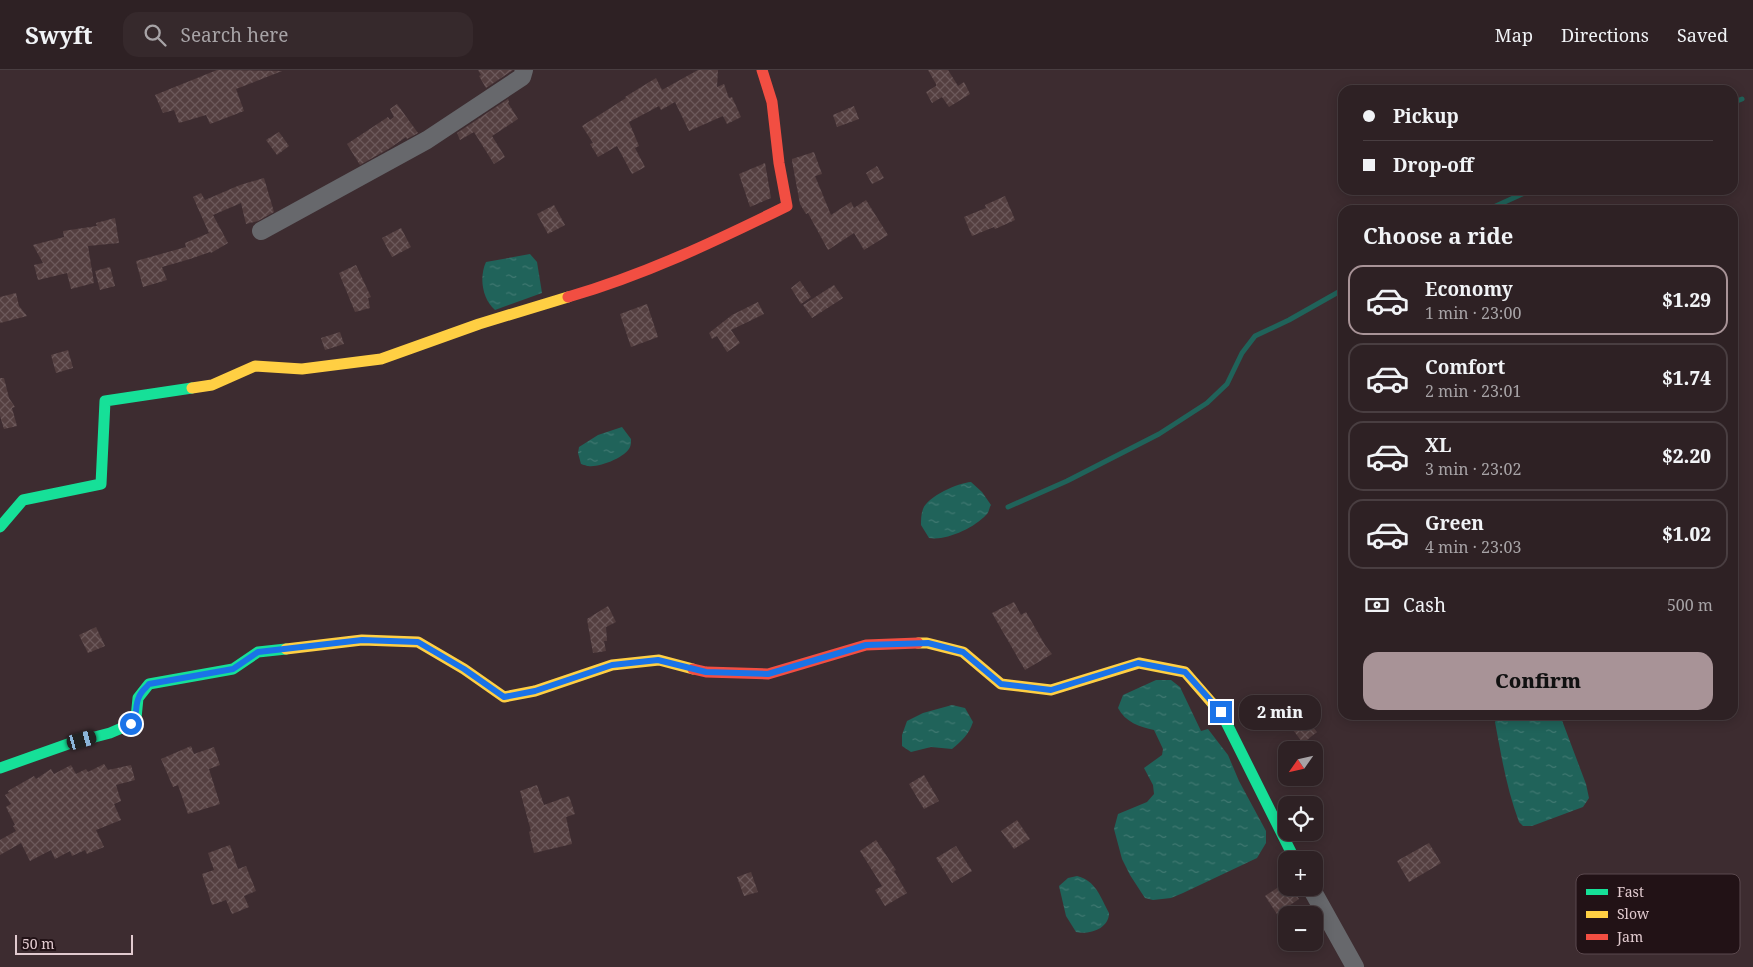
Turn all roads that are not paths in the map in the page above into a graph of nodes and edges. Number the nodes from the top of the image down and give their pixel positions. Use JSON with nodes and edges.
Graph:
{"nodes":[{"id":1,"x":524,"y":70,"type":"edge"},
{"id":2,"x":762,"y":70,"type":"edge"},
{"id":3,"x":262,"y":231,"type":"dead end"},
{"id":4,"x":0,"y":528,"type":"edge"},
{"id":5,"x":0,"y":768,"type":"edge"},
{"id":6,"x":1290,"y":851,"type":"edge"},
{"id":7,"x":1315,"y":896,"type":"edge"},
{"id":8,"x":1355,"y":967,"type":"edge"}],
"edges":[{"from":1,"to":3,"type":"street"},
{"from":2,"to":4,"type":"street"},
{"from":5,"to":6,"type":"street"},
{"from":7,"to":8,"type":"street"}]}
